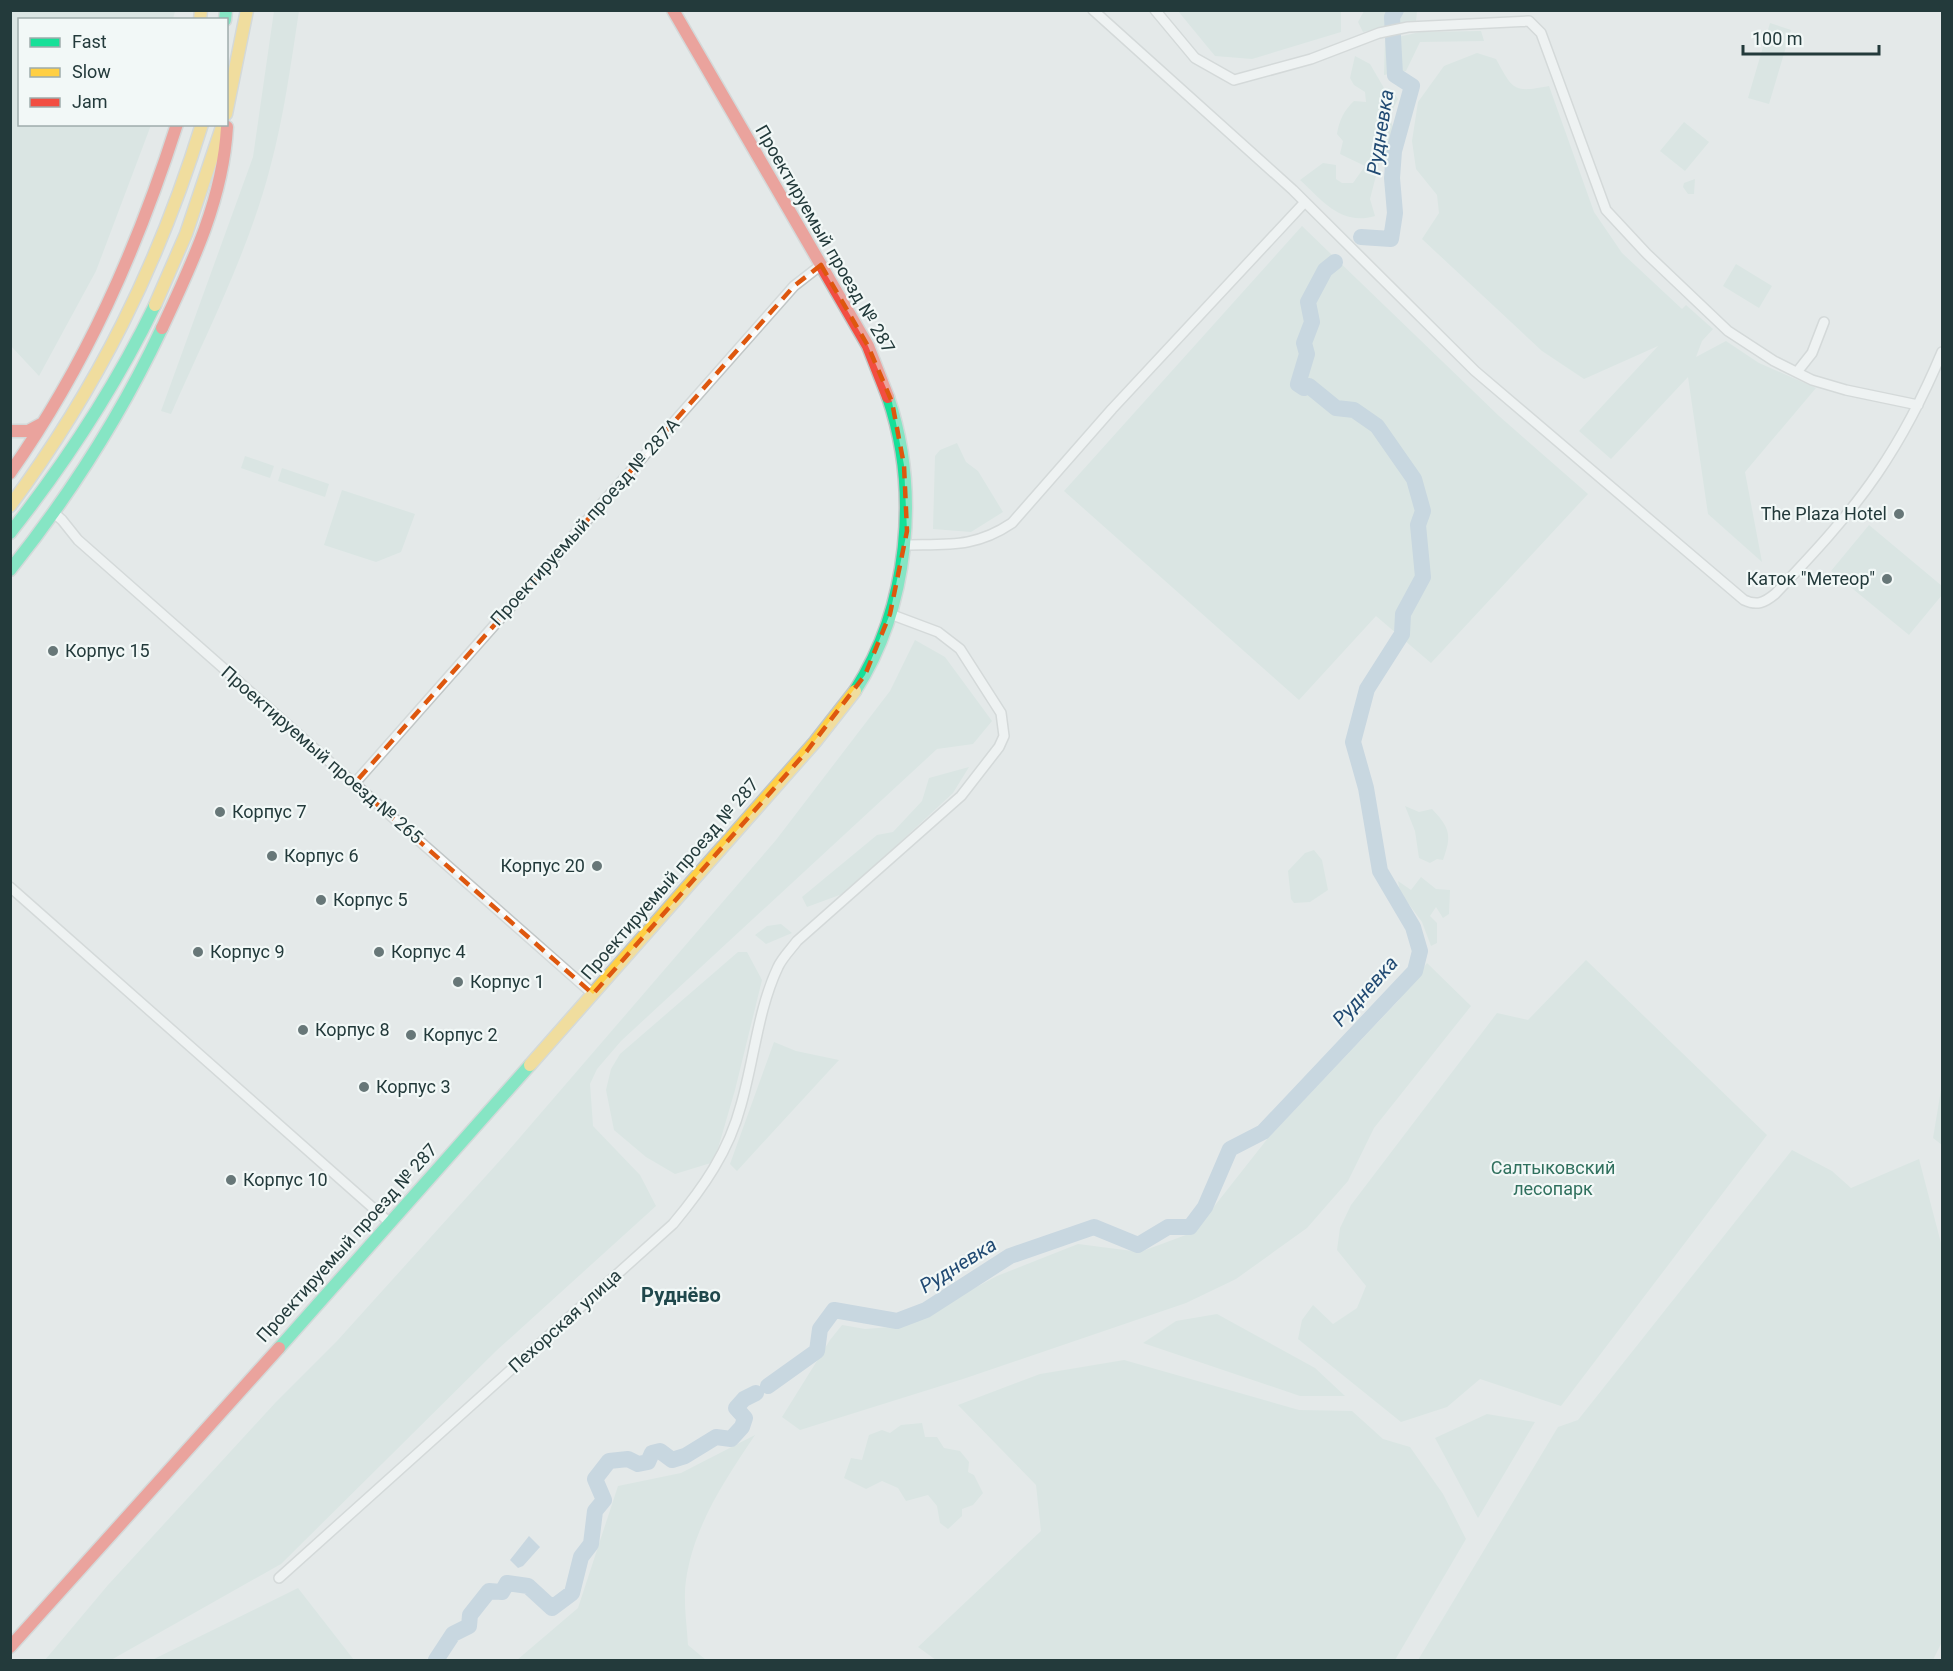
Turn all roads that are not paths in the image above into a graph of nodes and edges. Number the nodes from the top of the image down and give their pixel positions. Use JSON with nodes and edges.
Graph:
{"nodes":[{"id":1,"x":247,"y":10,"type":"edge"},
{"id":2,"x":673,"y":10,"type":"edge"},
{"id":3,"x":1093,"y":10,"type":"edge"},
{"id":4,"x":1155,"y":10,"type":"edge"},
{"id":5,"x":228,"y":109,"type":"edge"},
{"id":6,"x":176,"y":126,"type":"edge"},
{"id":7,"x":201,"y":126,"type":"edge"},
{"id":8,"x":223,"y":126,"type":"edge"},
{"id":9,"x":227,"y":126,"type":"edge"},
{"id":10,"x":1305,"y":202,"type":"junction"},
{"id":11,"x":821,"y":265,"type":"junction"},
{"id":12,"x":1824,"y":322,"type":"dead end"},
{"id":13,"x":1942,"y":352,"type":"edge"},
{"id":14,"x":1797,"y":372,"type":"junction"},
{"id":15,"x":1918,"y":405,"type":"junction"},
{"id":16,"x":48,"y":418,"type":"junction"},
{"id":17,"x":10,"y":432,"type":"edge"},
{"id":18,"x":10,"y":473,"type":"edge"},
{"id":19,"x":10,"y":506,"type":"edge"},
{"id":20,"x":54,"y":513,"type":"junction"},
{"id":21,"x":10,"y":533,"type":"edge"},
{"id":22,"x":905,"y":545,"type":"junction"},
{"id":23,"x":10,"y":570,"type":"edge"},
{"id":24,"x":890,"y":614,"type":"junction"},
{"id":25,"x":354,"y":783,"type":"junction"},
{"id":26,"x":10,"y":887,"type":"edge"},
{"id":27,"x":593,"y":994,"type":"junction"},
{"id":28,"x":390,"y":1224,"type":"junction"},
{"id":29,"x":279,"y":1578,"type":"dead end"},
{"id":30,"x":10,"y":1647,"type":"edge"}],
"edges":[{"from":1,"to":5,"type":"main road"},
{"from":2,"to":11,"type":"main road","name":"Проектируемый проезд № 287"},
{"from":3,"to":10,"type":"street"},
{"from":4,"to":14,"type":"street"},
{"from":6,"to":16,"type":"main road"},
{"from":7,"to":19,"type":"main road"},
{"from":8,"to":21,"type":"main road"},
{"from":9,"to":20,"type":"main road"},
{"from":10,"to":15,"type":"street"},
{"from":10,"to":22,"type":"street"},
{"from":11,"to":22,"type":"main road","name":"Проектируемый проезд № 287"},
{"from":11,"to":25,"type":"street","name":"Проектируемый проезд № 287А"},
{"from":12,"to":14,"type":"street"},
{"from":13,"to":15,"type":"street"},
{"from":14,"to":15,"type":"street"},
{"from":16,"to":17,"type":"main road"},
{"from":16,"to":18,"type":"main road"},
{"from":20,"to":23,"type":"main road"},
{"from":20,"to":25,"type":"street","name":"Проектируемый проезд № 265"},
{"from":22,"to":24,"type":"main road","name":"Проектируемый проезд № 287"},
{"from":24,"to":27,"type":"main road","name":"Проектируемый проезд № 287"},
{"from":24,"to":29,"type":"street","name":"Пехорская улица"},
{"from":25,"to":27,"type":"street","name":"Проектируемый проезд № 265"},
{"from":26,"to":28,"type":"street"},
{"from":27,"to":28,"type":"main road","name":"Проектируемый проезд № 287"},
{"from":28,"to":30,"type":"main road","name":"Проектируемый проезд № 287"}]}
